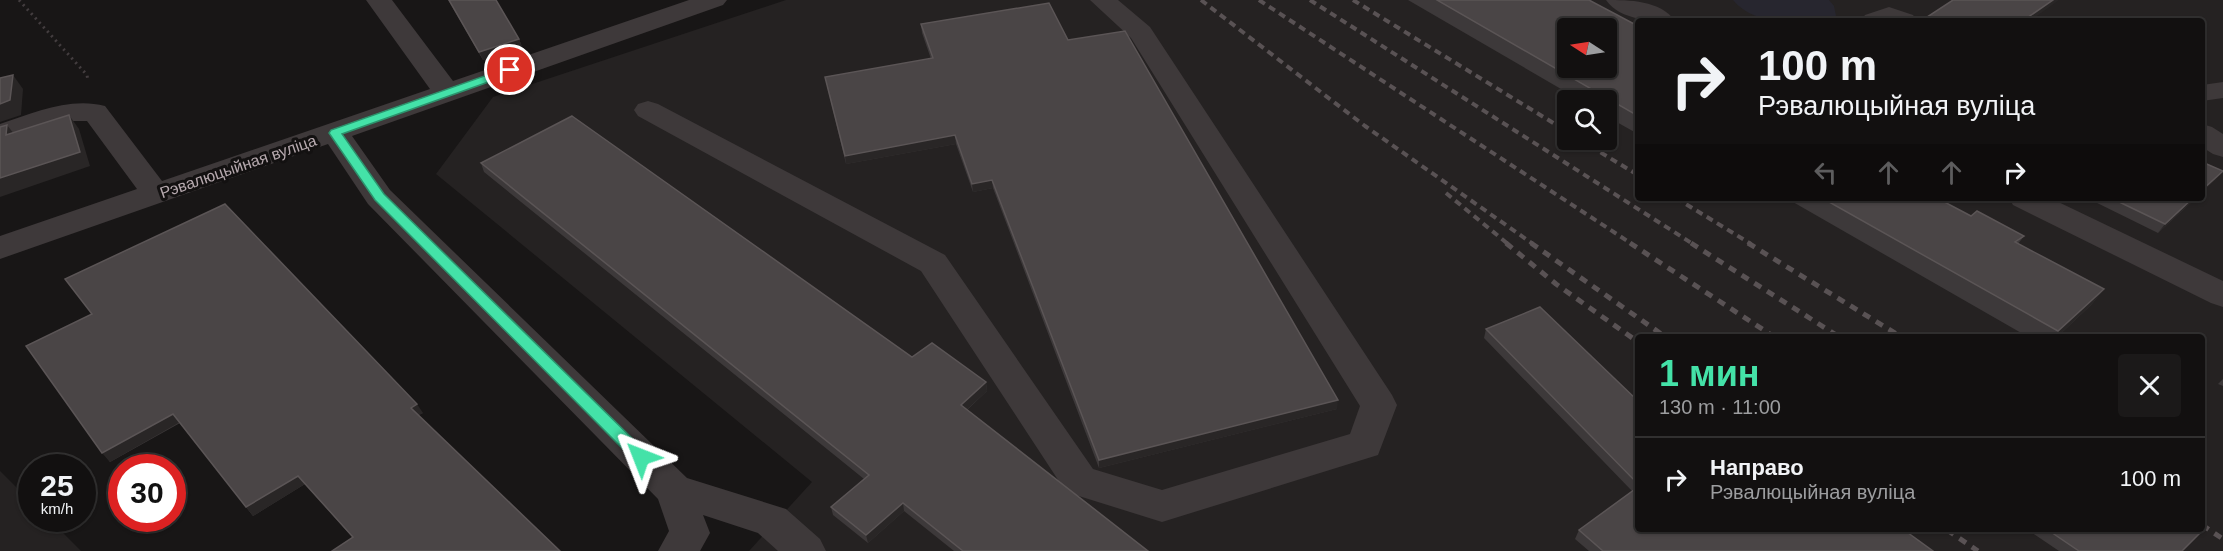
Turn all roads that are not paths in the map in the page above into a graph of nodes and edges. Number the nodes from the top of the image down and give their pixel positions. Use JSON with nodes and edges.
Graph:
{"nodes":[{"id":1,"x":379,"y":0,"type":"edge"},
{"id":2,"x":714,"y":0,"type":"edge"},
{"id":3,"x":1103,"y":0,"type":"edge"},
{"id":4,"x":1619,"y":0,"type":"edge"},
{"id":5,"x":1656,"y":18,"type":"edge"},
{"id":6,"x":2223,"y":90,"type":"edge"},
{"id":7,"x":447,"y":93,"type":"junction"},
{"id":8,"x":2205,"y":93,"type":"edge"},
{"id":9,"x":648,"y":110,"type":"dead end"},
{"id":10,"x":335,"y":133,"type":"junction"},
{"id":11,"x":0,"y":134,"type":"edge"},
{"id":12,"x":2205,"y":135,"type":"edge"},
{"id":13,"x":2223,"y":148,"type":"edge"},
{"id":14,"x":156,"y":194,"type":"junction"},
{"id":15,"x":2030,"y":201,"type":"edge"},
{"id":16,"x":0,"y":248,"type":"edge"},
{"id":17,"x":2223,"y":295,"type":"edge"},
{"id":18,"x":674,"y":489,"type":"junction"},
{"id":19,"x":678,"y":551,"type":"edge"},
{"id":20,"x":806,"y":551,"type":"edge"}],
"edges":[{"from":1,"to":7,"type":"street"},
{"from":2,"to":7,"type":"street","name":"Рэвалюцыйная вуліца"},
{"from":3,"to":9,"type":"street"},
{"from":4,"to":5,"type":"street"},
{"from":6,"to":8,"type":"street"},
{"from":7,"to":10,"type":"street","name":"Рэвалюцыйная вуліца"},
{"from":10,"to":14,"type":"street","name":"Рэвалюцыйная вуліца"},
{"from":10,"to":18,"type":"street"},
{"from":11,"to":14,"type":"street"},
{"from":12,"to":13,"type":"street"},
{"from":14,"to":16,"type":"street","name":"Рэвалюцыйная вуліца"},
{"from":15,"to":17,"type":"street"},
{"from":18,"to":19,"type":"street"},
{"from":18,"to":20,"type":"street"}]}
